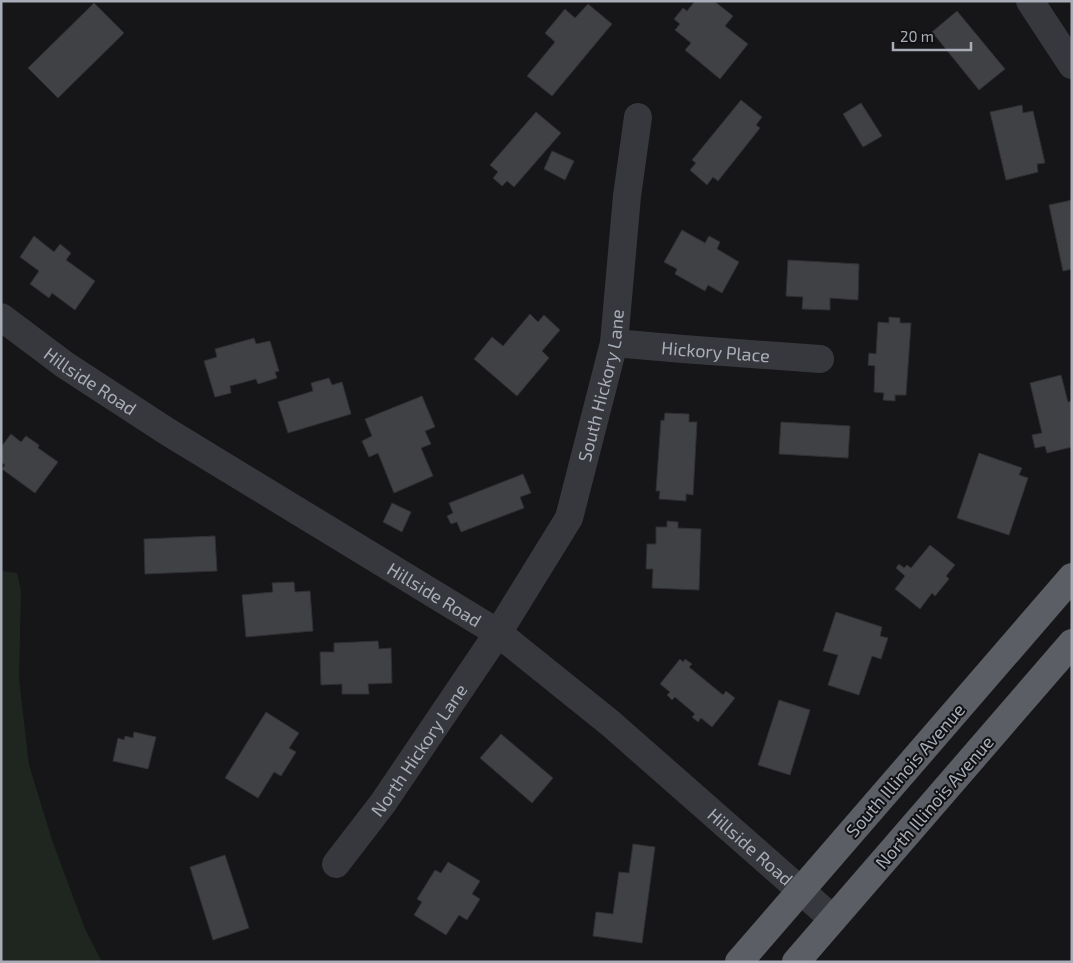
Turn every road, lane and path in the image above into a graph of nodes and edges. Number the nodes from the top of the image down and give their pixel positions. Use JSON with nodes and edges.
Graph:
{"nodes":[{"id":1,"x":1030,"y":1,"type":"edge"},
{"id":2,"x":1072,"y":64,"type":"edge"},
{"id":3,"x":638,"y":117,"type":"dead end"},
{"id":4,"x":1,"y":317,"type":"edge"},
{"id":5,"x":614,"y":343,"type":"junction"},
{"id":6,"x":820,"y":359,"type":"dead end"},
{"id":7,"x":1072,"y":577,"type":"edge"},
{"id":8,"x":498,"y":633,"type":"junction"},
{"id":9,"x":1072,"y":643,"type":"edge"},
{"id":10,"x":336,"y":864,"type":"dead end"},
{"id":11,"x":800,"y":890,"type":"junction"},
{"id":12,"x":833,"y":919,"type":"junction"},
{"id":13,"x":739,"y":962,"type":"edge"},
{"id":14,"x":796,"y":962,"type":"edge"}],
"edges":[{"from":1,"to":2,"type":"street"},
{"from":3,"to":5,"type":"street","name":"South Hickory Lane"},
{"from":4,"to":8,"type":"street","name":"Hillside Road"},
{"from":5,"to":6,"type":"street","name":"Hickory Place"},
{"from":5,"to":8,"type":"street","name":"South Hickory Lane"},
{"from":7,"to":11,"type":"highway","name":"South Illinois Avenue"},
{"from":8,"to":10,"type":"street","name":"North Hickory Lane"},
{"from":8,"to":11,"type":"street","name":"Hillside Road"},
{"from":9,"to":12,"type":"highway","name":"North Illinois Avenue"},
{"from":11,"to":12,"type":"street","name":"Hillside Road"},
{"from":11,"to":13,"type":"highway","name":"South Illinois Avenue"},
{"from":12,"to":14,"type":"highway","name":"North Illinois Avenue"}]}
